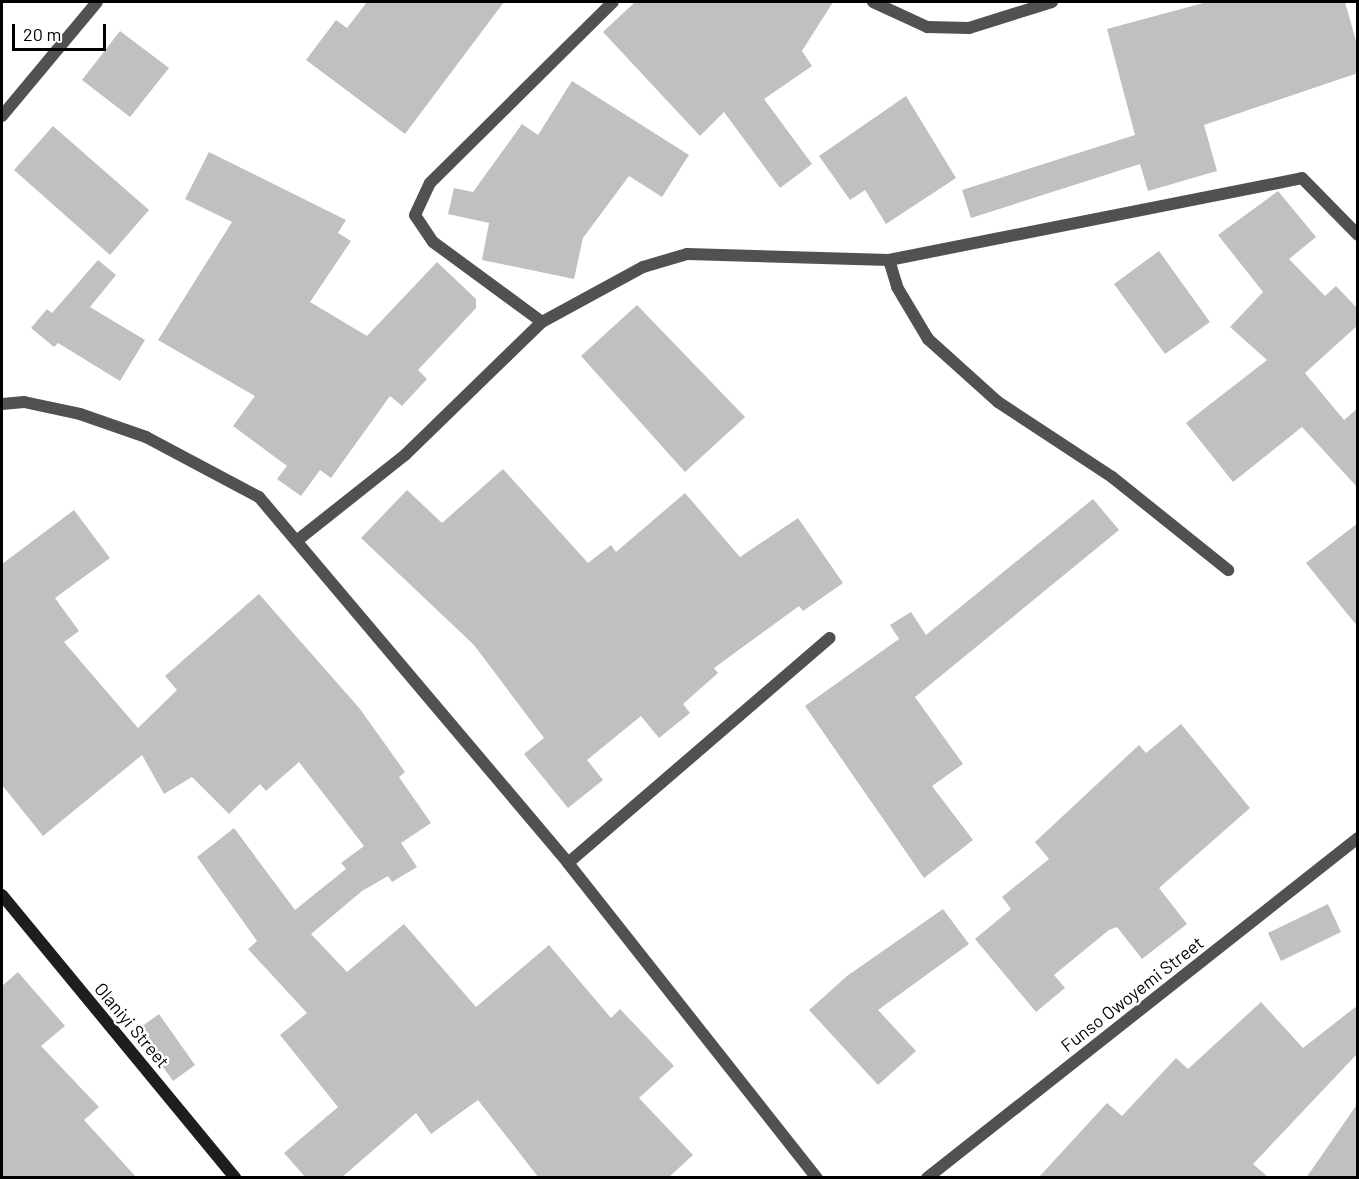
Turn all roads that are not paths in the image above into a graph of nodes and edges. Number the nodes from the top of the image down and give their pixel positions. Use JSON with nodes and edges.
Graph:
{"nodes":[{"id":1,"x":97,"y":2,"type":"edge"},
{"id":2,"x":613,"y":2,"type":"edge"},
{"id":3,"x":873,"y":2,"type":"edge"},
{"id":4,"x":1052,"y":2,"type":"edge"},
{"id":5,"x":2,"y":116,"type":"edge"},
{"id":6,"x":1358,"y":236,"type":"edge"},
{"id":7,"x":890,"y":260,"type":"junction"},
{"id":8,"x":542,"y":322,"type":"junction"},
{"id":9,"x":2,"y":404,"type":"edge"},
{"id":10,"x":299,"y":539,"type":"junction"},
{"id":11,"x":1228,"y":570,"type":"dead end"},
{"id":12,"x":830,"y":638,"type":"dead end"},
{"id":13,"x":1358,"y":838,"type":"edge"},
{"id":14,"x":568,"y":863,"type":"junction"},
{"id":15,"x":2,"y":895,"type":"edge"},
{"id":16,"x":235,"y":1178,"type":"edge"},
{"id":17,"x":817,"y":1178,"type":"edge"},
{"id":18,"x":927,"y":1178,"type":"edge"}],
"edges":[{"from":1,"to":5,"type":"street"},
{"from":2,"to":8,"type":"street"},
{"from":3,"to":4,"type":"street"},
{"from":6,"to":7,"type":"street"},
{"from":7,"to":8,"type":"street"},
{"from":7,"to":11,"type":"street"},
{"from":8,"to":10,"type":"street"},
{"from":9,"to":10,"type":"street"},
{"from":10,"to":14,"type":"street"},
{"from":12,"to":14,"type":"street"},
{"from":13,"to":18,"type":"street","name":"Funso Owoyemi Street"},
{"from":14,"to":17,"type":"street"},
{"from":15,"to":16,"type":"street","name":"Olaniyi Street"}]}
